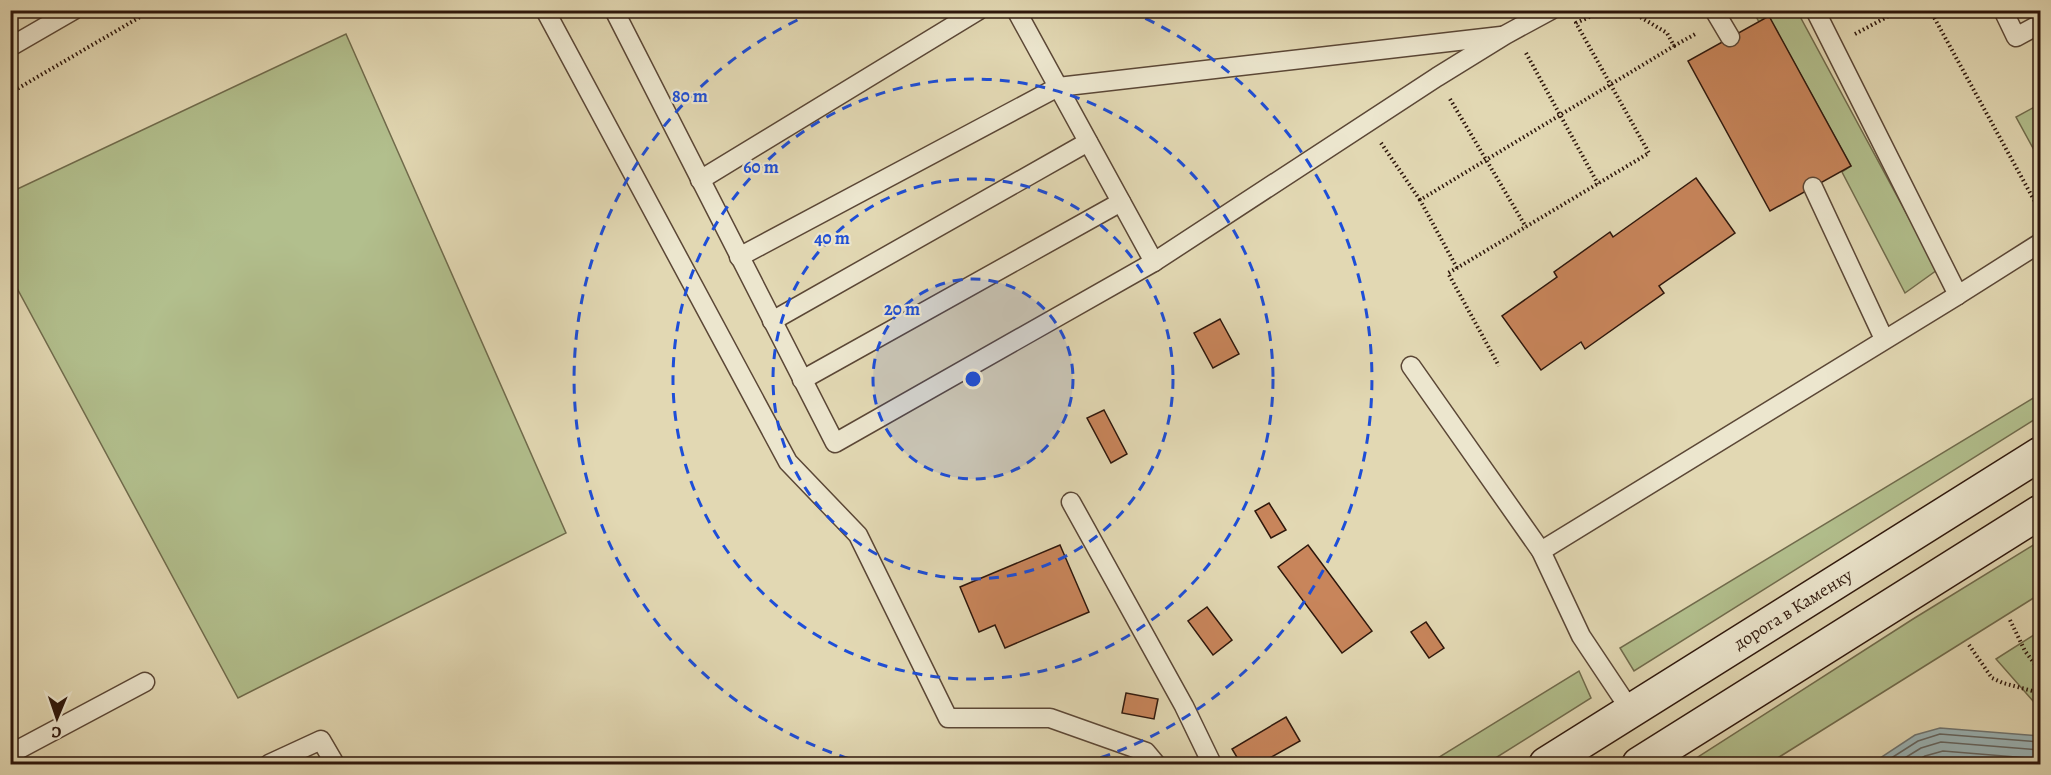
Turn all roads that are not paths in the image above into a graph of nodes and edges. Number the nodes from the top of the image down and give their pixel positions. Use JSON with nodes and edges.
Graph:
{"nodes":[{"id":1,"x":74,"y":10,"type":"edge"},
{"id":2,"x":544,"y":10,"type":"edge"},
{"id":3,"x":614,"y":10,"type":"edge"},
{"id":4,"x":979,"y":10,"type":"edge"},
{"id":5,"x":1016,"y":10,"type":"edge"},
{"id":6,"x":1551,"y":10,"type":"edge"},
{"id":7,"x":1714,"y":10,"type":"edge"},
{"id":8,"x":1815,"y":10,"type":"edge"},
{"id":9,"x":2002,"y":10,"type":"edge"},
{"id":10,"x":2040,"y":24,"type":"edge"},
{"id":11,"x":1505,"y":35,"type":"junction"},
{"id":12,"x":1730,"y":37,"type":"dead end"},
{"id":13,"x":10,"y":47,"type":"edge"},
{"id":14,"x":1058,"y":87,"type":"junction"},
{"id":15,"x":1088,"y":142,"type":"junction"},
{"id":16,"x":700,"y":180,"type":"junction"},
{"id":17,"x":1813,"y":187,"type":"dead end"},
{"id":18,"x":1121,"y":202,"type":"junction"},
{"id":19,"x":2040,"y":243,"type":"edge"},
{"id":20,"x":739,"y":256,"type":"junction"},
{"id":21,"x":1154,"y":262,"type":"junction"},
{"id":22,"x":1958,"y":295,"type":"junction"},
{"id":23,"x":772,"y":321,"type":"junction"},
{"id":24,"x":1884,"y":339,"type":"junction"},
{"id":25,"x":1411,"y":366,"type":"dead end"},
{"id":26,"x":802,"y":380,"type":"junction"},
{"id":27,"x":2040,"y":454,"type":"edge"},
{"id":28,"x":1071,"y":502,"type":"dead end"},
{"id":29,"x":2040,"y":512,"type":"edge"},
{"id":30,"x":1541,"y":551,"type":"junction"},
{"id":31,"x":145,"y":682,"type":"dead end"},
{"id":32,"x":1631,"y":711,"type":"junction"},
{"id":33,"x":10,"y":754,"type":"edge"},
{"id":34,"x":269,"y":765,"type":"edge"},
{"id":35,"x":335,"y":765,"type":"edge"},
{"id":36,"x":1156,"y":765,"type":"edge"},
{"id":37,"x":1212,"y":765,"type":"edge"},
{"id":38,"x":1546,"y":765,"type":"edge"},
{"id":39,"x":1639,"y":765,"type":"edge"}],
"edges":[{"from":1,"to":13,"type":"lane"},
{"from":2,"to":36,"type":"lane"},
{"from":3,"to":16,"type":"lane"},
{"from":4,"to":16,"type":"lane"},
{"from":5,"to":14,"type":"lane"},
{"from":6,"to":11,"type":"lane"},
{"from":7,"to":12,"type":"lane"},
{"from":8,"to":22,"type":"lane"},
{"from":9,"to":10,"type":"lane"},
{"from":11,"to":14,"type":"lane"},
{"from":11,"to":21,"type":"lane"},
{"from":14,"to":15,"type":"lane"},
{"from":14,"to":20,"type":"lane"},
{"from":15,"to":18,"type":"lane"},
{"from":15,"to":23,"type":"lane"},
{"from":16,"to":20,"type":"lane"},
{"from":17,"to":24,"type":"lane"},
{"from":18,"to":21,"type":"lane"},
{"from":18,"to":26,"type":"lane"},
{"from":19,"to":22,"type":"lane"},
{"from":20,"to":23,"type":"lane"},
{"from":21,"to":26,"type":"lane"},
{"from":22,"to":24,"type":"lane"},
{"from":23,"to":26,"type":"lane"},
{"from":24,"to":30,"type":"lane"},
{"from":25,"to":30,"type":"lane"},
{"from":27,"to":32,"type":"main road","name":"дорога в Каменку"},
{"from":28,"to":37,"type":"lane"},
{"from":29,"to":39,"type":"main road"},
{"from":30,"to":32,"type":"lane"},
{"from":31,"to":33,"type":"lane"},
{"from":32,"to":38,"type":"main road","name":"дорога в Каменку"},
{"from":34,"to":35,"type":"lane"}]}
